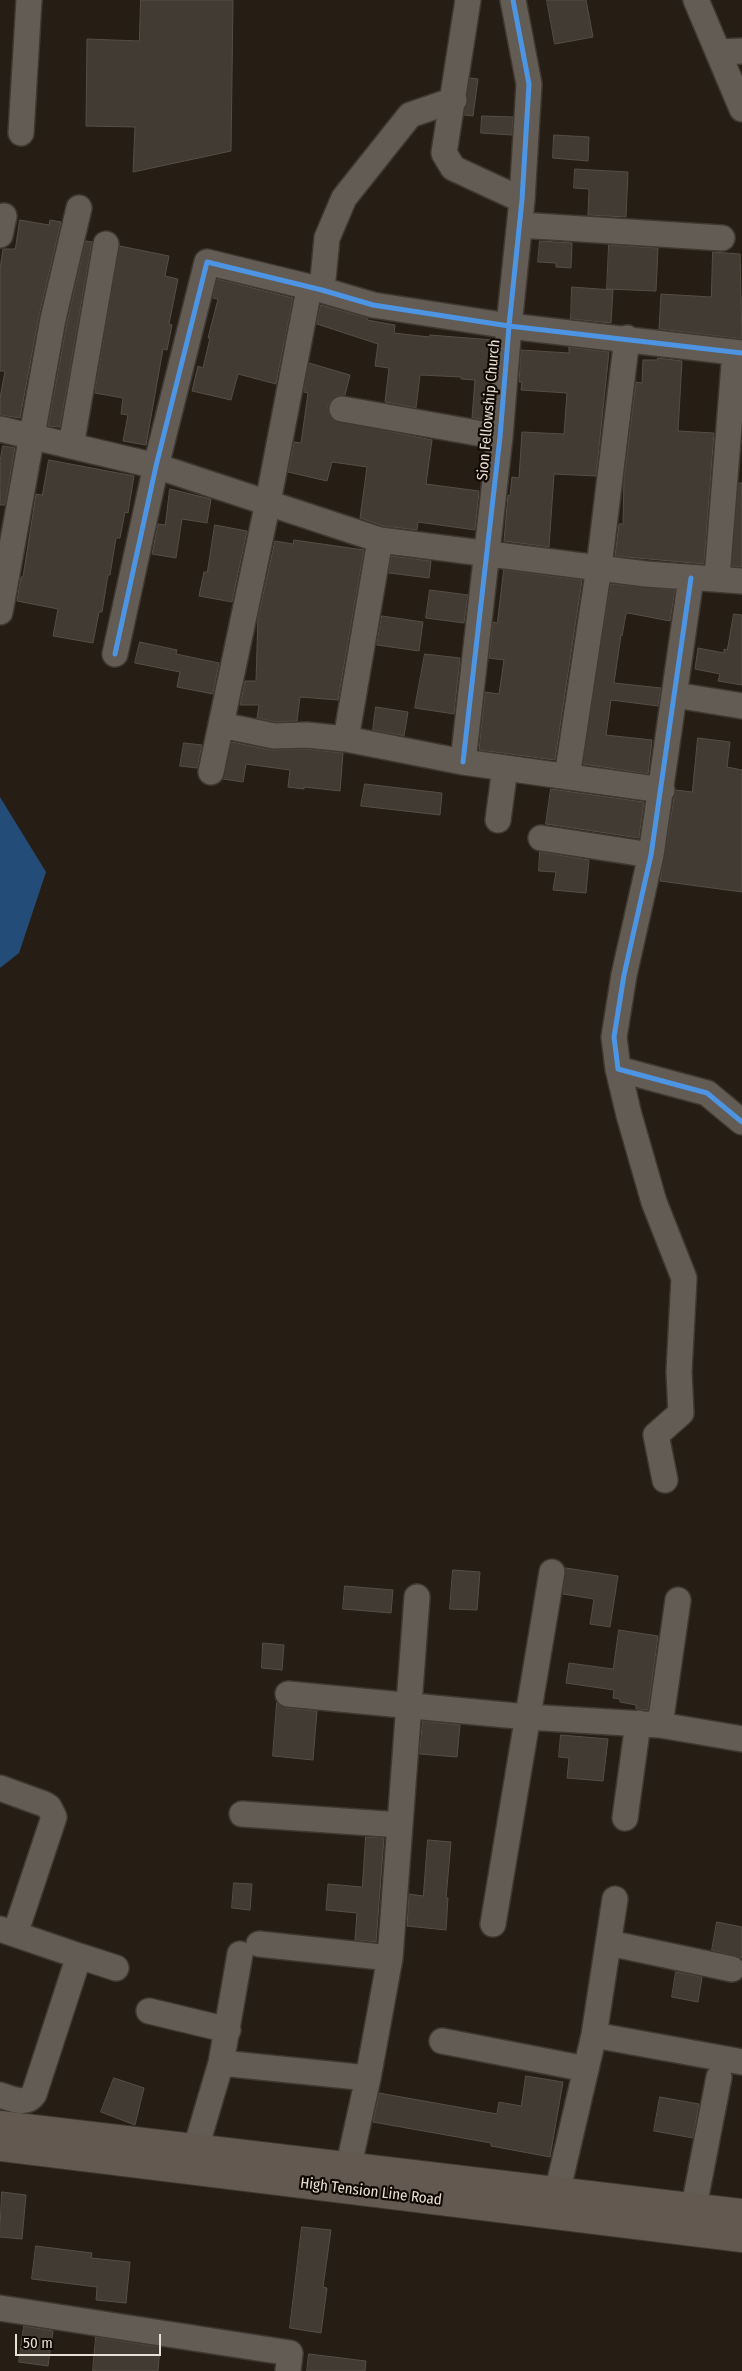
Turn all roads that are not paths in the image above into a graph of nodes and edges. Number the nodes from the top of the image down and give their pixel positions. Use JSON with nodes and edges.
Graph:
{"nodes":[{"id":1,"x":29,"y":0,"type":"edge"},
{"id":2,"x":468,"y":0,"type":"edge"},
{"id":3,"x":513,"y":0,"type":"edge"},
{"id":4,"x":696,"y":0,"type":"edge"},
{"id":5,"x":730,"y":52,"type":"edge"},
{"id":6,"x":454,"y":100,"type":"junction"},
{"id":7,"x":742,"y":109,"type":"edge"},
{"id":8,"x":21,"y":133,"type":"dead end"},
{"id":9,"x":522,"y":200,"type":"junction"},
{"id":10,"x":78,"y":208,"type":"dead end"},
{"id":11,"x":520,"y":225,"type":"junction"},
{"id":12,"x":722,"y":238,"type":"dead end"},
{"id":13,"x":106,"y":244,"type":"dead end"},
{"id":14,"x":316,"y":289,"type":"junction"},
{"id":15,"x":509,"y":326,"type":"junction"},
{"id":16,"x":627,"y":338,"type":"junction"},
{"id":17,"x":738,"y":353,"type":"edge"},
{"id":18,"x":342,"y":410,"type":"dead end"},
{"id":19,"x":0,"y":428,"type":"edge"},
{"id":20,"x":32,"y":437,"type":"junction"},
{"id":21,"x":500,"y":437,"type":"junction"},
{"id":22,"x":70,"y":446,"type":"junction"},
{"id":23,"x":156,"y":466,"type":"junction"},
{"id":24,"x":734,"y":469,"type":"edge"},
{"id":25,"x":268,"y":502,"type":"junction"},
{"id":26,"x":380,"y":540,"type":"junction"},
{"id":27,"x":487,"y":553,"type":"junction"},
{"id":28,"x":599,"y":567,"type":"junction"},
{"id":29,"x":691,"y":578,"type":"junction"},
{"id":30,"x":717,"y":578,"type":"junction"},
{"id":31,"x":742,"y":581,"type":"edge"},
{"id":32,"x":0,"y":612,"type":"edge"},
{"id":33,"x":115,"y":654,"type":"dead end"},
{"id":34,"x":675,"y":694,"type":"junction"},
{"id":35,"x":742,"y":706,"type":"edge"},
{"id":36,"x":221,"y":725,"type":"junction"},
{"id":37,"x":346,"y":740,"type":"junction"},
{"id":38,"x":462,"y":762,"type":"junction"},
{"id":39,"x":505,"y":768,"type":"junction"},
{"id":40,"x":211,"y":772,"type":"dead end"},
{"id":41,"x":567,"y":777,"type":"junction"},
{"id":42,"x":662,"y":790,"type":"junction"},
{"id":43,"x":498,"y":820,"type":"dead end"},
{"id":44,"x":540,"y":838,"type":"dead end"},
{"id":45,"x":651,"y":855,"type":"junction"},
{"id":46,"x":618,"y":1068,"type":"junction"},
{"id":47,"x":742,"y":1122,"type":"edge"},
{"id":48,"x":665,"y":1480,"type":"dead end"},
{"id":49,"x":552,"y":1572,"type":"dead end"},
{"id":50,"x":417,"y":1597,"type":"dead end"},
{"id":51,"x":678,"y":1600,"type":"dead end"},
{"id":52,"x":288,"y":1694,"type":"dead end"},
{"id":53,"x":410,"y":1705,"type":"junction"},
{"id":54,"x":527,"y":1717,"type":"junction"},
{"id":55,"x":649,"y":1724,"type":"junction"},
{"id":56,"x":742,"y":1739,"type":"edge"},
{"id":57,"x":0,"y":1788,"type":"edge"},
{"id":58,"x":242,"y":1814,"type":"dead end"},
{"id":59,"x":625,"y":1818,"type":"dead end"},
{"id":60,"x":400,"y":1826,"type":"junction"},
{"id":61,"x":615,"y":1899,"type":"dead end"},
{"id":62,"x":493,"y":1924,"type":"dead end"},
{"id":63,"x":8,"y":1932,"type":"edge"},
{"id":64,"x":609,"y":1943,"type":"junction"},
{"id":65,"x":79,"y":1956,"type":"junction"},
{"id":66,"x":390,"y":1958,"type":"junction"},
{"id":67,"x":116,"y":1968,"type":"dead end"},
{"id":68,"x":732,"y":1969,"type":"dead end"},
{"id":69,"x":149,"y":2011,"type":"dead end"},
{"id":70,"x":228,"y":2030,"type":"junction"},
{"id":71,"x":594,"y":2035,"type":"junction"},
{"id":72,"x":442,"y":2041,"type":"dead end"},
{"id":73,"x":742,"y":2062,"type":"edge"},
{"id":74,"x":221,"y":2063,"type":"junction"},
{"id":75,"x":586,"y":2069,"type":"junction"},
{"id":76,"x":719,"y":2077,"type":"dead end"},
{"id":77,"x":368,"y":2078,"type":"junction"},
{"id":78,"x":0,"y":2095,"type":"edge"},
{"id":79,"x":0,"y":2125,"type":"edge"},
{"id":80,"x":0,"y":2147,"type":"edge"},
{"id":81,"x":192,"y":2159,"type":"junction"},
{"id":82,"x":346,"y":2178,"type":"junction"},
{"id":83,"x":555,"y":2203,"type":"junction"},
{"id":84,"x":742,"y":2213,"type":"edge"},
{"id":85,"x":691,"y":2219,"type":"junction"},
{"id":86,"x":742,"y":2238,"type":"edge"},
{"id":87,"x":0,"y":2308,"type":"edge"},
{"id":88,"x":288,"y":2371,"type":"edge"}],
"edges":[{"from":1,"to":8,"type":"street"},
{"from":2,"to":6,"type":"street"},
{"from":3,"to":9,"type":"street","name":"Sion Fellowship Church"},
{"from":4,"to":5,"type":"street"},
{"from":5,"to":7,"type":"street"},
{"from":6,"to":9,"type":"street"},
{"from":6,"to":14,"type":"street"},
{"from":9,"to":11,"type":"street","name":"Sion Fellowship Church"},
{"from":10,"to":20,"type":"street"},
{"from":11,"to":12,"type":"street"},
{"from":11,"to":15,"type":"street","name":"Sion Fellowship Church"},
{"from":13,"to":22,"type":"street"},
{"from":14,"to":15,"type":"street"},
{"from":14,"to":23,"type":"street"},
{"from":14,"to":25,"type":"street"},
{"from":15,"to":16,"type":"street"},
{"from":15,"to":21,"type":"street","name":"Sion Fellowship Church"},
{"from":16,"to":17,"type":"street"},
{"from":16,"to":28,"type":"street"},
{"from":17,"to":24,"type":"street"},
{"from":18,"to":21,"type":"street"},
{"from":19,"to":20,"type":"street"},
{"from":20,"to":22,"type":"street"},
{"from":20,"to":32,"type":"street"},
{"from":21,"to":27,"type":"street","name":"Sion Fellowship Church"},
{"from":22,"to":23,"type":"street"},
{"from":23,"to":25,"type":"street"},
{"from":23,"to":33,"type":"street"},
{"from":24,"to":30,"type":"street"},
{"from":25,"to":26,"type":"street"},
{"from":25,"to":36,"type":"street"},
{"from":26,"to":27,"type":"street"},
{"from":26,"to":37,"type":"street"},
{"from":27,"to":28,"type":"street"},
{"from":27,"to":38,"type":"street","name":"Sion Fellowship Church"},
{"from":28,"to":29,"type":"street"},
{"from":28,"to":41,"type":"street"},
{"from":29,"to":30,"type":"street"},
{"from":29,"to":34,"type":"street"},
{"from":30,"to":31,"type":"street"},
{"from":34,"to":35,"type":"street"},
{"from":34,"to":42,"type":"street"},
{"from":36,"to":37,"type":"street"},
{"from":36,"to":40,"type":"street"},
{"from":37,"to":38,"type":"street"},
{"from":38,"to":39,"type":"street"},
{"from":39,"to":41,"type":"street"},
{"from":39,"to":43,"type":"street"},
{"from":41,"to":42,"type":"street"},
{"from":42,"to":45,"type":"street"},
{"from":44,"to":45,"type":"street"},
{"from":45,"to":46,"type":"street"},
{"from":46,"to":47,"type":"street"},
{"from":46,"to":48,"type":"street"},
{"from":49,"to":54,"type":"street"},
{"from":50,"to":53,"type":"street"},
{"from":51,"to":55,"type":"street"},
{"from":52,"to":53,"type":"street"},
{"from":53,"to":54,"type":"street"},
{"from":53,"to":60,"type":"street"},
{"from":54,"to":55,"type":"street"},
{"from":54,"to":62,"type":"street"},
{"from":55,"to":56,"type":"street"},
{"from":55,"to":59,"type":"street"},
{"from":57,"to":63,"type":"street"},
{"from":58,"to":60,"type":"street"},
{"from":60,"to":66,"type":"street"},
{"from":61,"to":64,"type":"street"},
{"from":63,"to":65,"type":"street"},
{"from":64,"to":68,"type":"street"},
{"from":64,"to":71,"type":"street"},
{"from":65,"to":67,"type":"street"},
{"from":65,"to":78,"type":"street"},
{"from":66,"to":70,"type":"street"},
{"from":66,"to":77,"type":"street"},
{"from":69,"to":70,"type":"street"},
{"from":70,"to":74,"type":"street"},
{"from":71,"to":73,"type":"street"},
{"from":71,"to":75,"type":"street"},
{"from":72,"to":75,"type":"street"},
{"from":74,"to":77,"type":"street"},
{"from":74,"to":81,"type":"street"},
{"from":75,"to":83,"type":"street"},
{"from":76,"to":85,"type":"street"},
{"from":77,"to":82,"type":"street"},
{"from":79,"to":81,"type":"main road"},
{"from":80,"to":81,"type":"main road","name":"High Tension Line Road"},
{"from":81,"to":82,"type":"main road","name":"High Tension Line Road"},
{"from":82,"to":83,"type":"main road","name":"High Tension Line Road"},
{"from":83,"to":85,"type":"main road","name":"High Tension Line Road"},
{"from":84,"to":85,"type":"main road"},
{"from":85,"to":86,"type":"main road","name":"High Tension Line Road"},
{"from":87,"to":88,"type":"street"}]}
